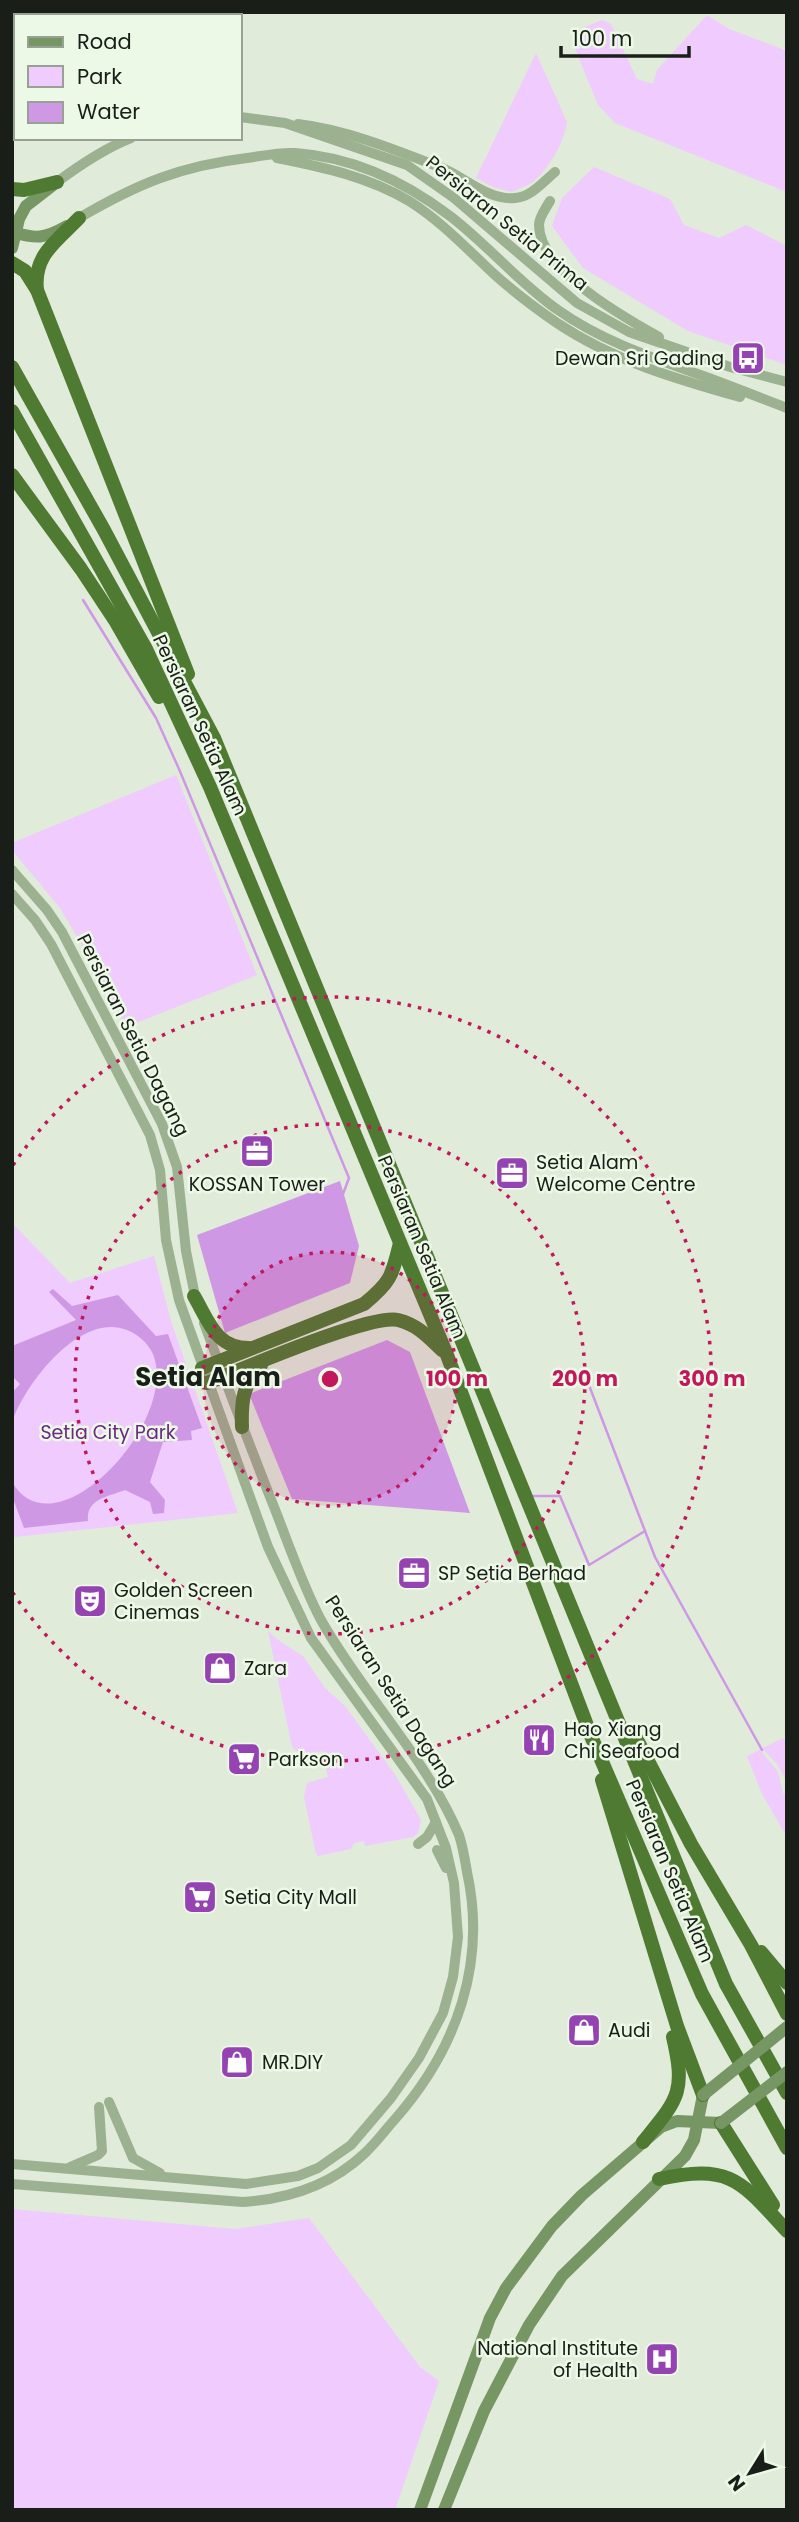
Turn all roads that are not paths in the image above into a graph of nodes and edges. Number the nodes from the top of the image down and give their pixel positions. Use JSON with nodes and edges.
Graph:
{"nodes":[{"id":1,"x":242,"y":117,"type":"edge"},
{"id":2,"x":285,"y":123,"type":"junction"},
{"id":3,"x":127,"y":140,"type":"edge"},
{"id":4,"x":555,"y":172,"type":"dead end"},
{"id":5,"x":57,"y":182,"type":"junction"},
{"id":6,"x":12,"y":189,"type":"edge"},
{"id":7,"x":550,"y":201,"type":"dead end"},
{"id":8,"x":79,"y":218,"type":"junction"},
{"id":9,"x":14,"y":233,"type":"edge"},
{"id":10,"x":12,"y":248,"type":"edge"},
{"id":11,"x":12,"y":263,"type":"edge"},
{"id":12,"x":37,"y":290,"type":"junction"},
{"id":13,"x":686,"y":352,"type":"junction"},
{"id":14,"x":12,"y":367,"type":"edge"},
{"id":15,"x":787,"y":382,"type":"edge"},
{"id":16,"x":787,"y":408,"type":"edge"},
{"id":17,"x":12,"y":411,"type":"edge"},
{"id":18,"x":12,"y":475,"type":"edge"},
{"id":19,"x":12,"y":483,"type":"edge"},
{"id":20,"x":26,"y":496,"type":"junction"},
{"id":21,"x":214,"y":738,"type":"junction"},
{"id":22,"x":210,"y":787,"type":"junction"},
{"id":23,"x":12,"y":870,"type":"edge"},
{"id":24,"x":12,"y":894,"type":"edge"},
{"id":25,"x":400,"y":1243,"type":"junction"},
{"id":26,"x":194,"y":1296,"type":"junction"},
{"id":27,"x":254,"y":1348,"type":"junction"},
{"id":28,"x":447,"y":1355,"type":"junction"},
{"id":29,"x":264,"y":1361,"type":"junction"},
{"id":30,"x":218,"y":1362,"type":"junction"},
{"id":31,"x":202,"y":1368,"type":"junction"},
{"id":32,"x":224,"y":1377,"type":"junction"},
{"id":33,"x":208,"y":1383,"type":"junction"},
{"id":34,"x":242,"y":1427,"type":"junction"},
{"id":35,"x":591,"y":1651,"type":"junction"},
{"id":36,"x":591,"y":1736,"type":"junction"},
{"id":37,"x":436,"y":1822,"type":"junction"},
{"id":38,"x":418,"y":1844,"type":"dead end"},
{"id":39,"x":437,"y":1850,"type":"dead end"},
{"id":40,"x":454,"y":1883,"type":"junction"},
{"id":41,"x":751,"y":1945,"type":"junction"},
{"id":42,"x":653,"y":1950,"type":"junction"},
{"id":43,"x":787,"y":1983,"type":"edge"},
{"id":44,"x":787,"y":2014,"type":"edge"},
{"id":45,"x":787,"y":2027,"type":"edge"},
{"id":46,"x":787,"y":2072,"type":"edge"},
{"id":47,"x":787,"y":2093,"type":"edge"},
{"id":48,"x":703,"y":2095,"type":"junction"},
{"id":49,"x":697,"y":2120,"type":"junction"},
{"id":50,"x":721,"y":2123,"type":"junction"},
{"id":51,"x":643,"y":2142,"type":"junction"},
{"id":52,"x":787,"y":2148,"type":"edge"},
{"id":53,"x":12,"y":2164,"type":"edge"},
{"id":54,"x":67,"y":2168,"type":"junction"},
{"id":55,"x":164,"y":2176,"type":"junction"},
{"id":56,"x":659,"y":2179,"type":"junction"},
{"id":57,"x":12,"y":2184,"type":"edge"},
{"id":58,"x":787,"y":2229,"type":"edge"},
{"id":59,"x":420,"y":2510,"type":"edge"},
{"id":60,"x":444,"y":2510,"type":"edge"}],
"edges":[{"from":1,"to":2,"type":"street","name":"Persiaran Setia Prima"},
{"from":2,"to":4,"type":"street"},
{"from":2,"to":13,"type":"street","name":"Persiaran Setia Prima"},
{"from":3,"to":5,"type":"street"},
{"from":5,"to":6,"type":"highway"},
{"from":5,"to":9,"type":"main road"},
{"from":7,"to":13,"type":"street"},
{"from":8,"to":9,"type":"main road"},
{"from":8,"to":12,"type":"highway"},
{"from":8,"to":16,"type":"street"},
{"from":9,"to":10,"type":"main road"},
{"from":11,"to":12,"type":"highway"},
{"from":12,"to":21,"type":"highway"},
{"from":13,"to":15,"type":"street","name":"Persiaran Setia Prima"},
{"from":14,"to":21,"type":"highway","name":"Persiaran Setia Alam"},
{"from":17,"to":22,"type":"highway","name":"Persiaran Setia Alam"},
{"from":18,"to":20,"type":"highway"},
{"from":19,"to":20,"type":"highway"},
{"from":20,"to":22,"type":"highway"},
{"from":21,"to":35,"type":"highway","name":"Persiaran Setia Alam"},
{"from":22,"to":25,"type":"highway","name":"Persiaran Setia Alam"},
{"from":23,"to":26,"type":"street","name":"Persiaran Setia Dagang"},
{"from":24,"to":31,"type":"street","name":"Persiaran Setia Dagang"},
{"from":25,"to":27,"type":"highway"},
{"from":25,"to":28,"type":"highway","name":"Persiaran Setia Alam"},
{"from":26,"to":27,"type":"highway"},
{"from":26,"to":30,"type":"street","name":"Persiaran Setia Dagang"},
{"from":27,"to":30,"type":"highway"},
{"from":28,"to":29,"type":"highway"},
{"from":28,"to":36,"type":"highway","name":"Persiaran Setia Alam"},
{"from":29,"to":32,"type":"highway"},
{"from":29,"to":34,"type":"highway"},
{"from":30,"to":31,"type":"highway"},
{"from":30,"to":32,"type":"street","name":"Persiaran Setia Dagang"},
{"from":31,"to":33,"type":"street","name":"Persiaran Setia Dagang"},
{"from":32,"to":33,"type":"highway"},
{"from":32,"to":34,"type":"street","name":"Persiaran Setia Dagang"},
{"from":33,"to":37,"type":"street","name":"Persiaran Setia Dagang"},
{"from":34,"to":57,"type":"street","name":"Persiaran Setia Dagang"},
{"from":35,"to":41,"type":"highway"},
{"from":35,"to":47,"type":"highway","name":"Persiaran Setia Alam"},
{"from":36,"to":42,"type":"highway"},
{"from":36,"to":52,"type":"highway","name":"Persiaran Setia Alam"},
{"from":37,"to":38,"type":"street"},
{"from":37,"to":40,"type":"street","name":"Persiaran Setia Dagang"},
{"from":39,"to":40,"type":"street"},
{"from":40,"to":55,"type":"street","name":"Persiaran Setia Dagang"},
{"from":41,"to":43,"type":"highway"},
{"from":41,"to":44,"type":"highway"},
{"from":42,"to":48,"type":"highway"},
{"from":42,"to":51,"type":"highway"},
{"from":45,"to":48,"type":"main road","bridge":true},
{"from":46,"to":50,"type":"main road","bridge":true},
{"from":48,"to":49,"type":"main road"},
{"from":49,"to":50,"type":"main road"},
{"from":49,"to":51,"type":"main road"},
{"from":49,"to":56,"type":"main road"},
{"from":50,"to":58,"type":"highway"},
{"from":51,"to":59,"type":"main road"},
{"from":53,"to":54,"type":"street","name":"Persiaran Setia Dagang"},
{"from":54,"to":55,"type":"street","name":"Persiaran Setia Dagang"},
{"from":54,"to":55,"type":"street"},
{"from":56,"to":58,"type":"highway"},
{"from":56,"to":60,"type":"main road"}]}
